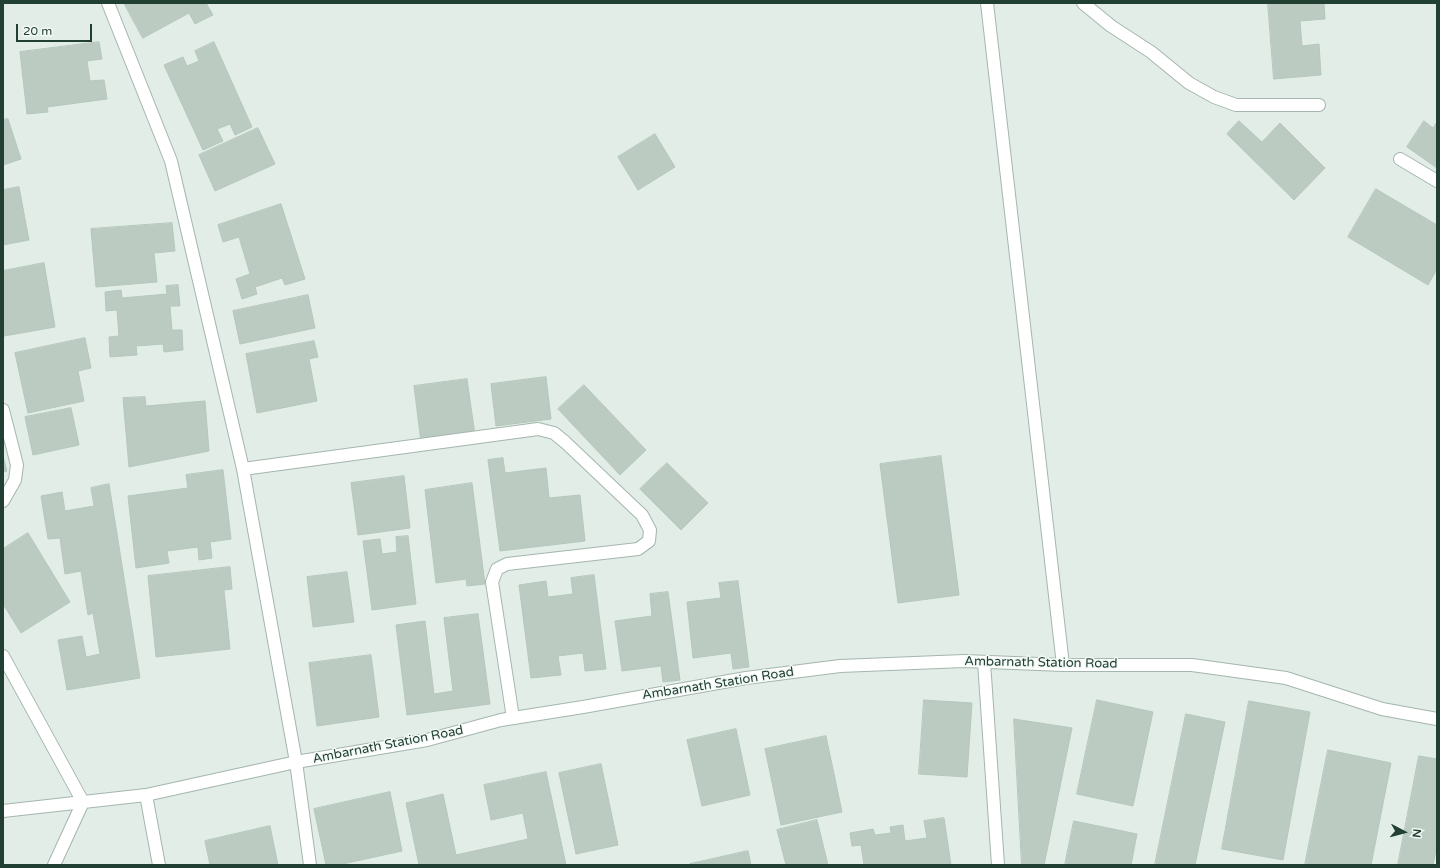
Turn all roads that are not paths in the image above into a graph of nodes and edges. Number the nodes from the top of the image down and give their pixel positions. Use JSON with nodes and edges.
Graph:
{"nodes":[{"id":1,"x":108,"y":3,"type":"edge"},
{"id":2,"x":987,"y":3,"type":"edge"},
{"id":3,"x":1082,"y":3,"type":"edge"},
{"id":4,"x":1319,"y":104,"type":"dead end"},
{"id":5,"x":1400,"y":159,"type":"dead end"},
{"id":6,"x":1437,"y":181,"type":"edge"},
{"id":7,"x":3,"y":410,"type":"edge"},
{"id":8,"x":242,"y":469,"type":"junction"},
{"id":9,"x":3,"y":501,"type":"edge"},
{"id":10,"x":3,"y":656,"type":"edge"},
{"id":11,"x":984,"y":662,"type":"junction"},
{"id":12,"x":1063,"y":665,"type":"junction"},
{"id":13,"x":513,"y":718,"type":"junction"},
{"id":14,"x":1437,"y":719,"type":"edge"},
{"id":15,"x":296,"y":762,"type":"junction"},
{"id":16,"x":146,"y":795,"type":"junction"},
{"id":17,"x":84,"y":802,"type":"junction"},
{"id":18,"x":3,"y":811,"type":"edge"},
{"id":19,"x":54,"y":865,"type":"edge"},
{"id":20,"x":159,"y":865,"type":"edge"},
{"id":21,"x":310,"y":865,"type":"edge"},
{"id":22,"x":998,"y":865,"type":"edge"}],
"edges":[{"from":1,"to":8,"type":"street"},
{"from":2,"to":12,"type":"street"},
{"from":3,"to":4,"type":"street"},
{"from":5,"to":6,"type":"street"},
{"from":7,"to":9,"type":"street"},
{"from":8,"to":13,"type":"street"},
{"from":8,"to":15,"type":"street"},
{"from":10,"to":17,"type":"street"},
{"from":11,"to":12,"type":"street","name":"Ambarnath Station Road"},
{"from":11,"to":13,"type":"street","name":"Ambarnath Station Road"},
{"from":11,"to":22,"type":"street"},
{"from":12,"to":14,"type":"street","name":"Ambarnath Station Road"},
{"from":13,"to":15,"type":"street","name":"Ambarnath Station Road"},
{"from":15,"to":16,"type":"street","name":"Ambarnath Station Road"},
{"from":15,"to":21,"type":"street"},
{"from":16,"to":17,"type":"street","name":"Ambarnath Station Road"},
{"from":16,"to":20,"type":"street"},
{"from":17,"to":18,"type":"street","name":"Ambarnath Station Road"},
{"from":17,"to":19,"type":"street"}]}
